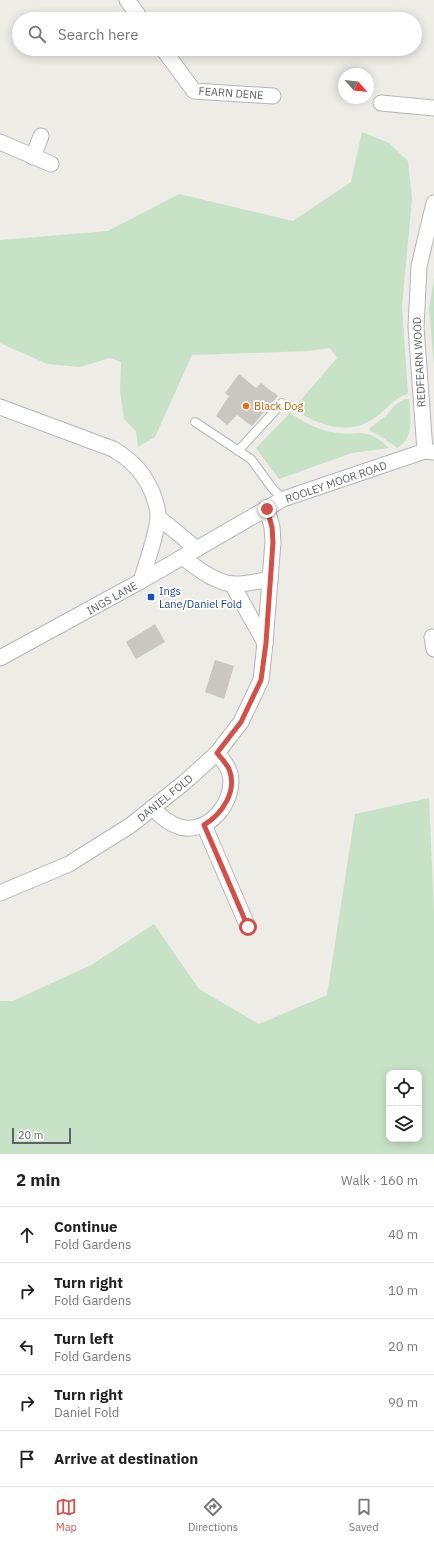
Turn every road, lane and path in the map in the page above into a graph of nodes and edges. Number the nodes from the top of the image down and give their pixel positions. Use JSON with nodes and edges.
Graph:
{"nodes":[{"id":1,"x":128,"y":0,"type":"edge"},
{"id":2,"x":136,"y":12,"type":"edge"},
{"id":3,"x":168,"y":56,"type":"edge"},
{"id":4,"x":273,"y":96,"type":"dead end"},
{"id":5,"x":381,"y":103,"type":"dead end"},
{"id":6,"x":434,"y":108,"type":"edge"},
{"id":7,"x":41,"y":136,"type":"dead end"},
{"id":8,"x":0,"y":142,"type":"edge"},
{"id":9,"x":33,"y":157,"type":"junction"},
{"id":10,"x":50,"y":164,"type":"dead end"},
{"id":11,"x":434,"y":203,"type":"edge"},
{"id":12,"x":282,"y":403,"type":"dead end"},
{"id":13,"x":0,"y":407,"type":"edge"},
{"id":14,"x":196,"y":422,"type":"dead end"},
{"id":15,"x":238,"y":451,"type":"junction"},
{"id":16,"x":429,"y":452,"type":"edge"},
{"id":17,"x":283,"y":499,"type":"junction"},
{"id":18,"x":267,"y":509,"type":"junction"},
{"id":19,"x":158,"y":517,"type":"junction"},
{"id":20,"x":222,"y":535,"type":"joint"},
{"id":21,"x":197,"y":548,"type":"junction"},
{"id":22,"x":183,"y":557,"type":"junction"},
{"id":23,"x":270,"y":580,"type":"junction"},
{"id":24,"x":141,"y":581,"type":"junction"},
{"id":25,"x":232,"y":584,"type":"junction"},
{"id":26,"x":266,"y":643,"type":"junction"},
{"id":27,"x":0,"y":658,"type":"edge"},
{"id":28,"x":217,"y":753,"type":"junction"},
{"id":29,"x":152,"y":808,"type":"junction"},
{"id":30,"x":204,"y":825,"type":"junction"},
{"id":31,"x":0,"y":893,"type":"edge"},
{"id":32,"x":248,"y":927,"type":"dead end"}],
"edges":[{"from":1,"to":2,"type":"street"},
{"from":3,"to":4,"type":"street","name":"FEARN DENE"},
{"from":5,"to":6,"type":"street"},
{"from":7,"to":9,"type":"street"},
{"from":8,"to":9,"type":"street"},
{"from":9,"to":10,"type":"street"},
{"from":11,"to":16,"type":"street","name":"REDFEARN WOOD"},
{"from":12,"to":15,"type":"lane"},
{"from":13,"to":19,"type":"street"},
{"from":14,"to":15,"type":"lane"},
{"from":15,"to":17,"type":"lane"},
{"from":16,"to":17,"type":"street","name":"ROOLEY MOOR ROAD"},
{"from":17,"to":18,"type":"street","name":"ROOLEY MOOR ROAD"},
{"from":18,"to":20,"type":"street","name":"ROOLEY MOOR ROAD"},
{"from":18,"to":23,"type":"street","name":"DANIEL FOLD"},
{"from":19,"to":21,"type":"street"},
{"from":19,"to":24,"type":"street"},
{"from":20,"to":21,"type":"street","name":"INGS LANE"},
{"from":21,"to":22,"type":"street","name":"INGS LANE"},
{"from":22,"to":24,"type":"street","name":"INGS LANE"},
{"from":22,"to":25,"type":"street"},
{"from":23,"to":25,"type":"street"},
{"from":23,"to":26,"type":"street","name":"DANIEL FOLD"},
{"from":24,"to":27,"type":"street","name":"INGS LANE"},
{"from":25,"to":26,"type":"street"},
{"from":26,"to":28,"type":"street","name":"DANIEL FOLD"},
{"from":28,"to":29,"type":"street","name":"DANIEL FOLD"},
{"from":28,"to":30,"type":"street"},
{"from":29,"to":30,"type":"street"},
{"from":29,"to":31,"type":"street","name":"DANIEL FOLD"},
{"from":30,"to":32,"type":"street"}]}
